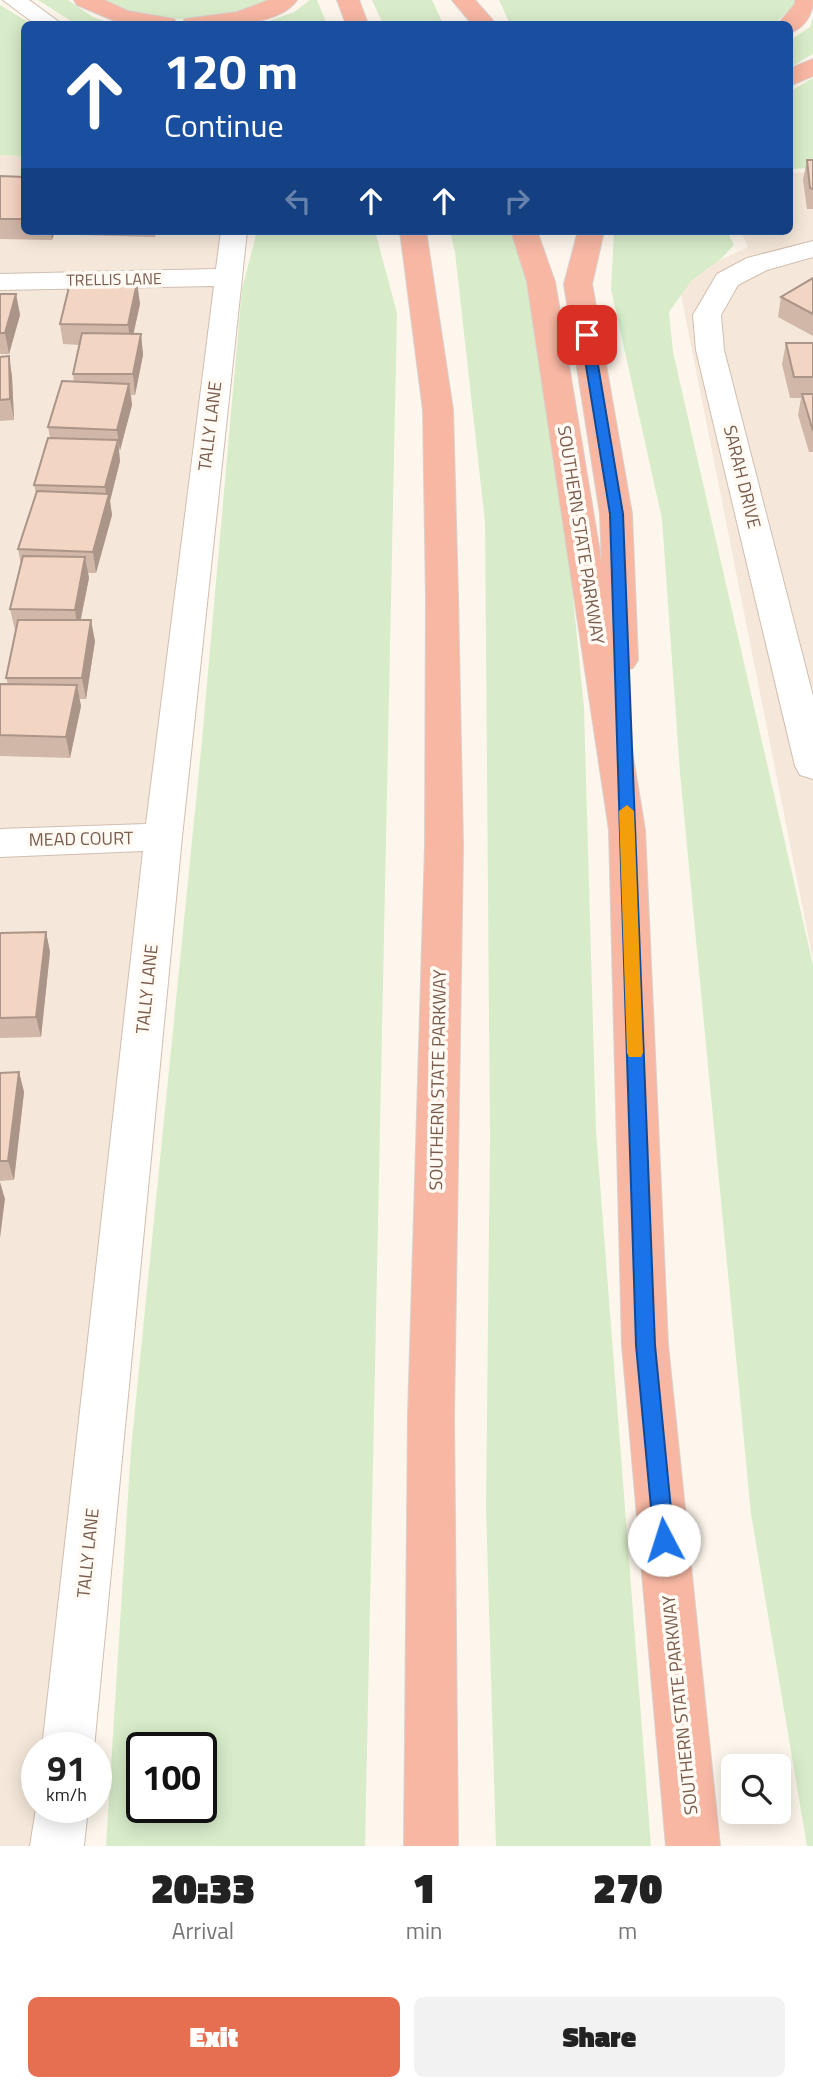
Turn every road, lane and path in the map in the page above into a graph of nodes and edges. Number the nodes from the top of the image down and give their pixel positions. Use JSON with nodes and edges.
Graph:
{"nodes":[{"id":1,"x":14,"y":0,"type":"edge"},
{"id":2,"x":85,"y":0,"type":"edge"},
{"id":3,"x":286,"y":0,"type":"edge"},
{"id":4,"x":348,"y":0,"type":"edge"},
{"id":5,"x":441,"y":0,"type":"edge"},
{"id":6,"x":463,"y":0,"type":"edge"},
{"id":7,"x":806,"y":0,"type":"edge"},
{"id":8,"x":46,"y":21,"type":"edge"},
{"id":9,"x":147,"y":21,"type":"edge"},
{"id":10,"x":218,"y":21,"type":"edge"},
{"id":11,"x":356,"y":21,"type":"edge"},
{"id":12,"x":452,"y":21,"type":"edge"},
{"id":13,"x":481,"y":21,"type":"edge"},
{"id":14,"x":793,"y":21,"type":"edge"},
{"id":15,"x":813,"y":66,"type":"edge"},
{"id":16,"x":793,"y":77,"type":"edge"},
{"id":17,"x":233,"y":235,"type":"edge"},
{"id":18,"x":395,"y":235,"type":"edge"},
{"id":19,"x":413,"y":235,"type":"edge"},
{"id":20,"x":525,"y":235,"type":"edge"},
{"id":21,"x":590,"y":235,"type":"edge"},
{"id":22,"x":813,"y":249,"type":"edge"},
{"id":23,"x":420,"y":271,"type":"junction"},
{"id":24,"x":228,"y":277,"type":"junction"},
{"id":25,"x":0,"y":282,"type":"edge"},
{"id":26,"x":813,"y":766,"type":"edge"},
{"id":27,"x":627,"y":830,"type":"junction"},
{"id":28,"x":163,"y":837,"type":"junction"},
{"id":29,"x":0,"y":843,"type":"edge"},
{"id":30,"x":70,"y":1732,"type":"edge"},
{"id":31,"x":59,"y":1823,"type":"edge"},
{"id":32,"x":57,"y":1846,"type":"edge"},
{"id":33,"x":431,"y":1846,"type":"edge"},
{"id":34,"x":694,"y":1846,"type":"edge"}],
"edges":[{"from":1,"to":8,"type":"street"},
{"from":2,"to":9,"type":"highway"},
{"from":3,"to":10,"type":"highway"},
{"from":4,"to":11,"type":"highway"},
{"from":5,"to":12,"type":"highway"},
{"from":6,"to":13,"type":"highway"},
{"from":7,"to":14,"type":"highway"},
{"from":15,"to":16,"type":"highway"},
{"from":17,"to":24,"type":"street","name":"TALLY LANE"},
{"from":18,"to":23,"type":"highway"},
{"from":19,"to":23,"type":"highway","name":"SOUTHERN STATE PARKWAY"},
{"from":20,"to":27,"type":"highway","name":"SOUTHERN STATE PARKWAY"},
{"from":21,"to":27,"type":"highway"},
{"from":22,"to":26,"type":"street","name":"SARAH DRIVE"},
{"from":23,"to":33,"type":"highway","name":"SOUTHERN STATE PARKWAY"},
{"from":24,"to":25,"type":"street","name":"TRELLIS LANE"},
{"from":24,"to":28,"type":"street","name":"TALLY LANE"},
{"from":27,"to":34,"type":"highway","name":"SOUTHERN STATE PARKWAY"},
{"from":28,"to":29,"type":"street","name":"MEAD COURT"},
{"from":28,"to":30,"type":"street","name":"TALLY LANE"},
{"from":31,"to":32,"type":"street"}]}
